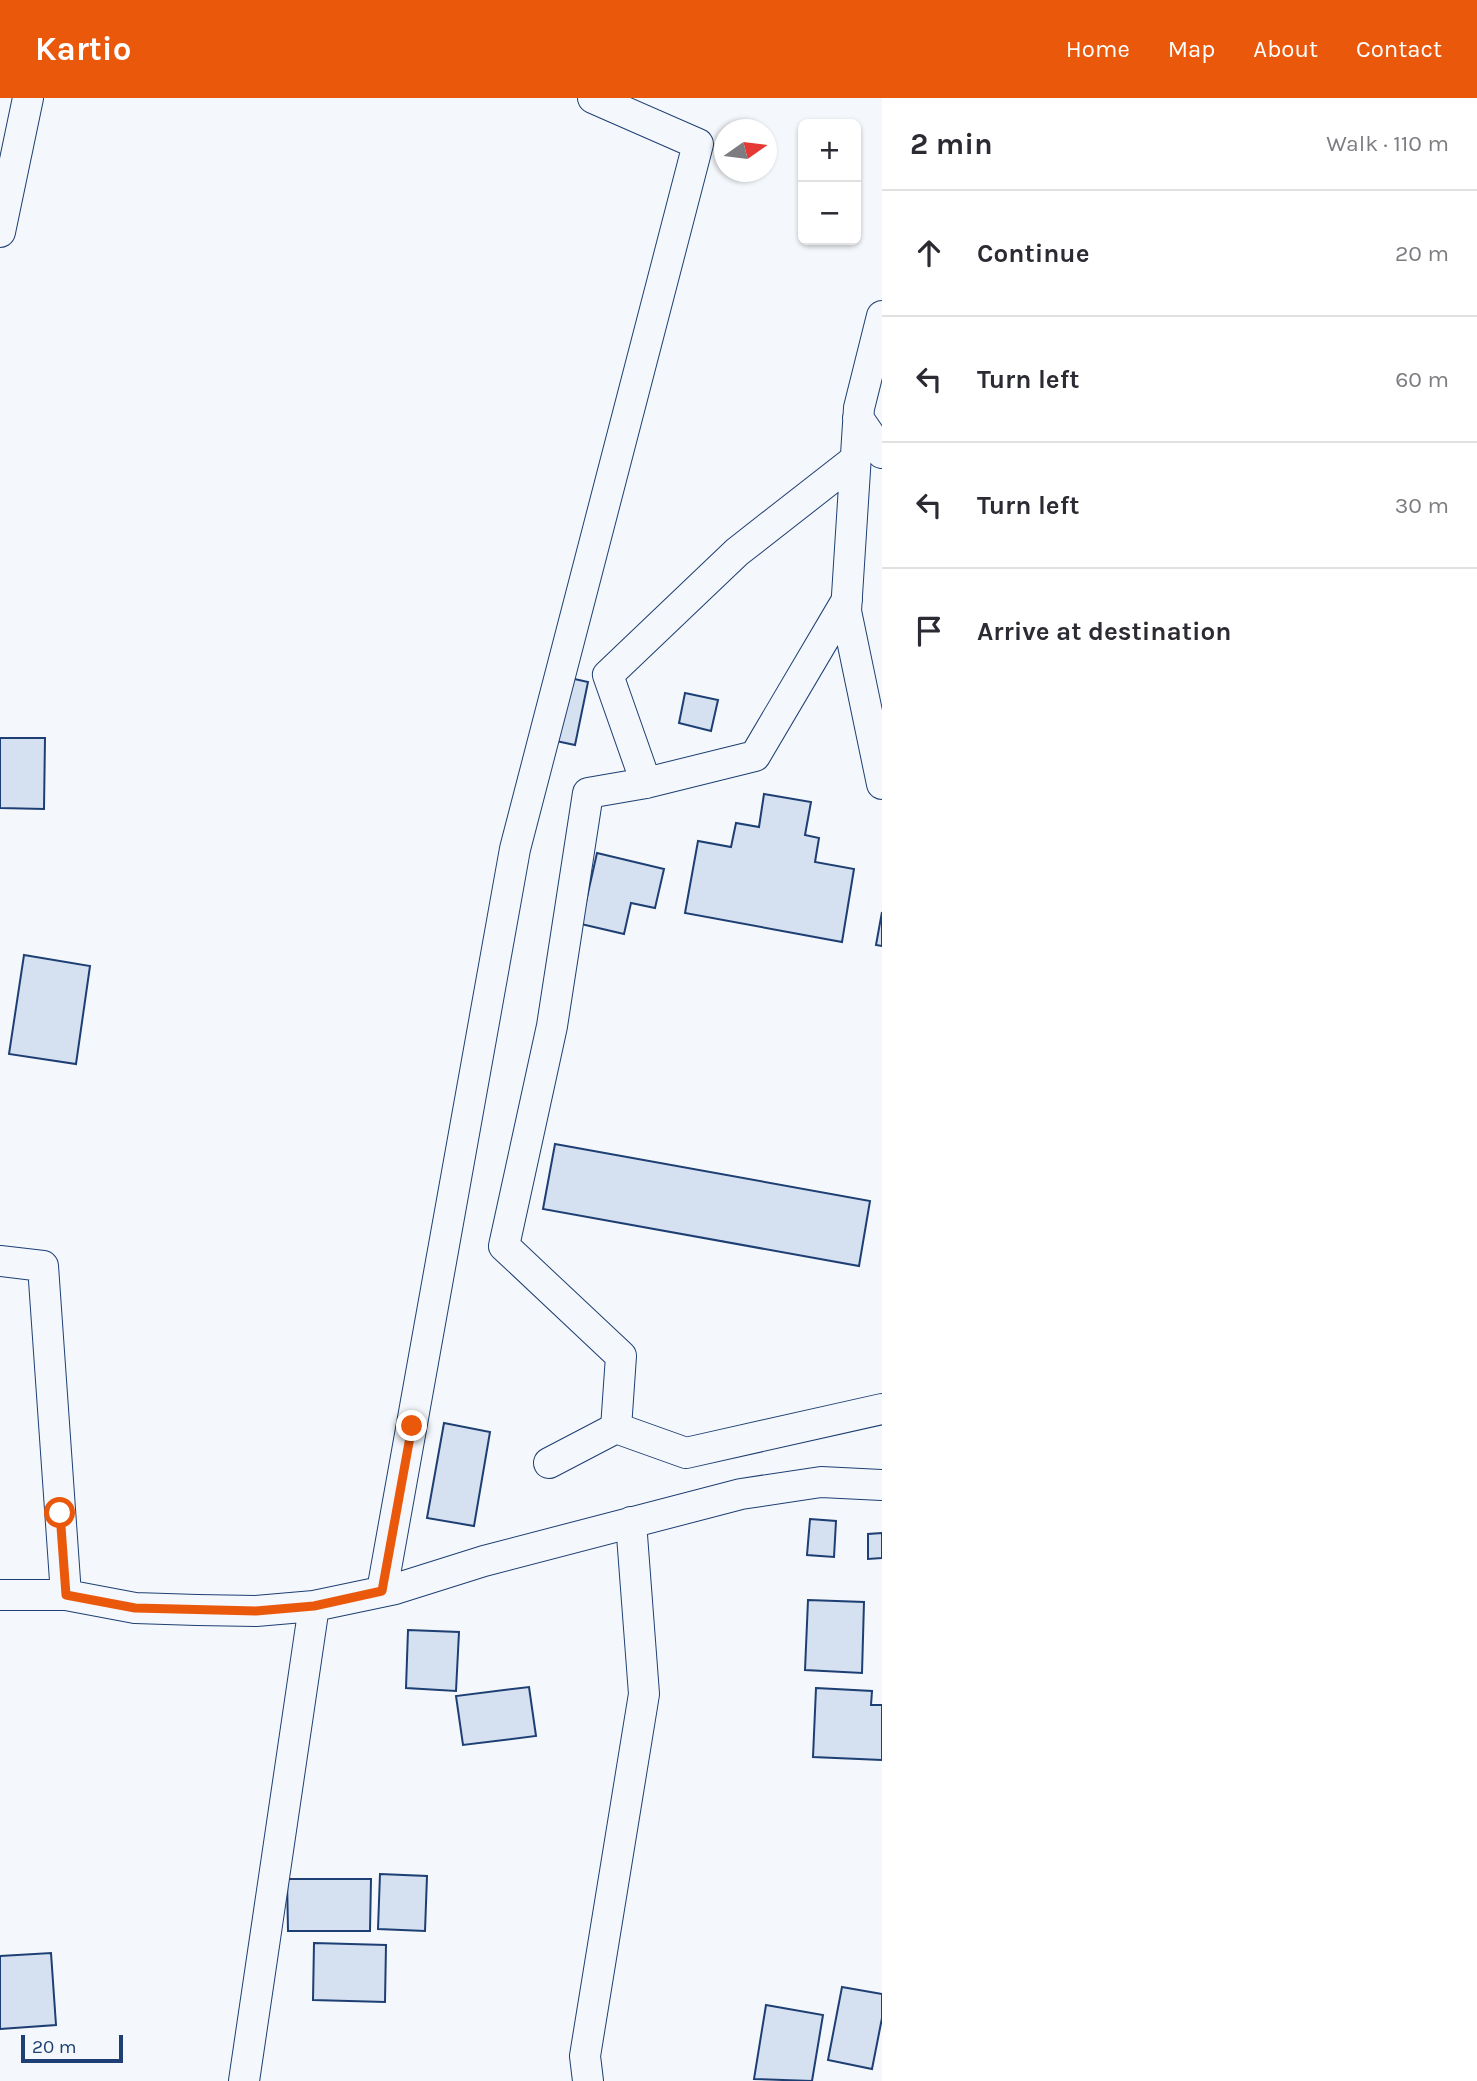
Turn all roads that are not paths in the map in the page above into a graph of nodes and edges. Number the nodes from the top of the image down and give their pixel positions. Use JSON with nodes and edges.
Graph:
{"nodes":[{"id":1,"x":28,"y":98,"type":"edge"},
{"id":2,"x":593,"y":98,"type":"edge"},
{"id":3,"x":0,"y":232,"type":"edge"},
{"id":4,"x":882,"y":316,"type":"edge"},
{"id":5,"x":869,"y":456,"type":"edge"},
{"id":6,"x":847,"y":600,"type":"junction"},
{"id":7,"x":646,"y":783,"type":"junction"},
{"id":8,"x":882,"y":784,"type":"edge"},
{"id":9,"x":0,"y":1261,"type":"edge"},
{"id":10,"x":882,"y":1409,"type":"edge"},
{"id":11,"x":616,"y":1428,"type":"junction"},
{"id":12,"x":549,"y":1463,"type":"dead end"},
{"id":13,"x":882,"y":1485,"type":"edge"},
{"id":14,"x":631,"y":1522,"type":"junction"},
{"id":15,"x":382,"y":1591,"type":"junction"},
{"id":16,"x":0,"y":1595,"type":"edge"},
{"id":17,"x":66,"y":1595,"type":"junction"},
{"id":18,"x":314,"y":1606,"type":"junction"},
{"id":19,"x":244,"y":2081,"type":"edge"},
{"id":20,"x":588,"y":2081,"type":"edge"}],
"edges":[{"from":1,"to":3,"type":"street"},
{"from":2,"to":15,"type":"street"},
{"from":4,"to":5,"type":"street"},
{"from":5,"to":6,"type":"street"},
{"from":5,"to":7,"type":"street"},
{"from":6,"to":7,"type":"street"},
{"from":6,"to":8,"type":"street"},
{"from":7,"to":11,"type":"street"},
{"from":9,"to":17,"type":"street"},
{"from":10,"to":11,"type":"street"},
{"from":11,"to":12,"type":"street"},
{"from":13,"to":14,"type":"street"},
{"from":14,"to":15,"type":"street"},
{"from":14,"to":20,"type":"street"},
{"from":15,"to":18,"type":"street"},
{"from":16,"to":17,"type":"street"},
{"from":17,"to":18,"type":"street"},
{"from":18,"to":19,"type":"street"}]}
